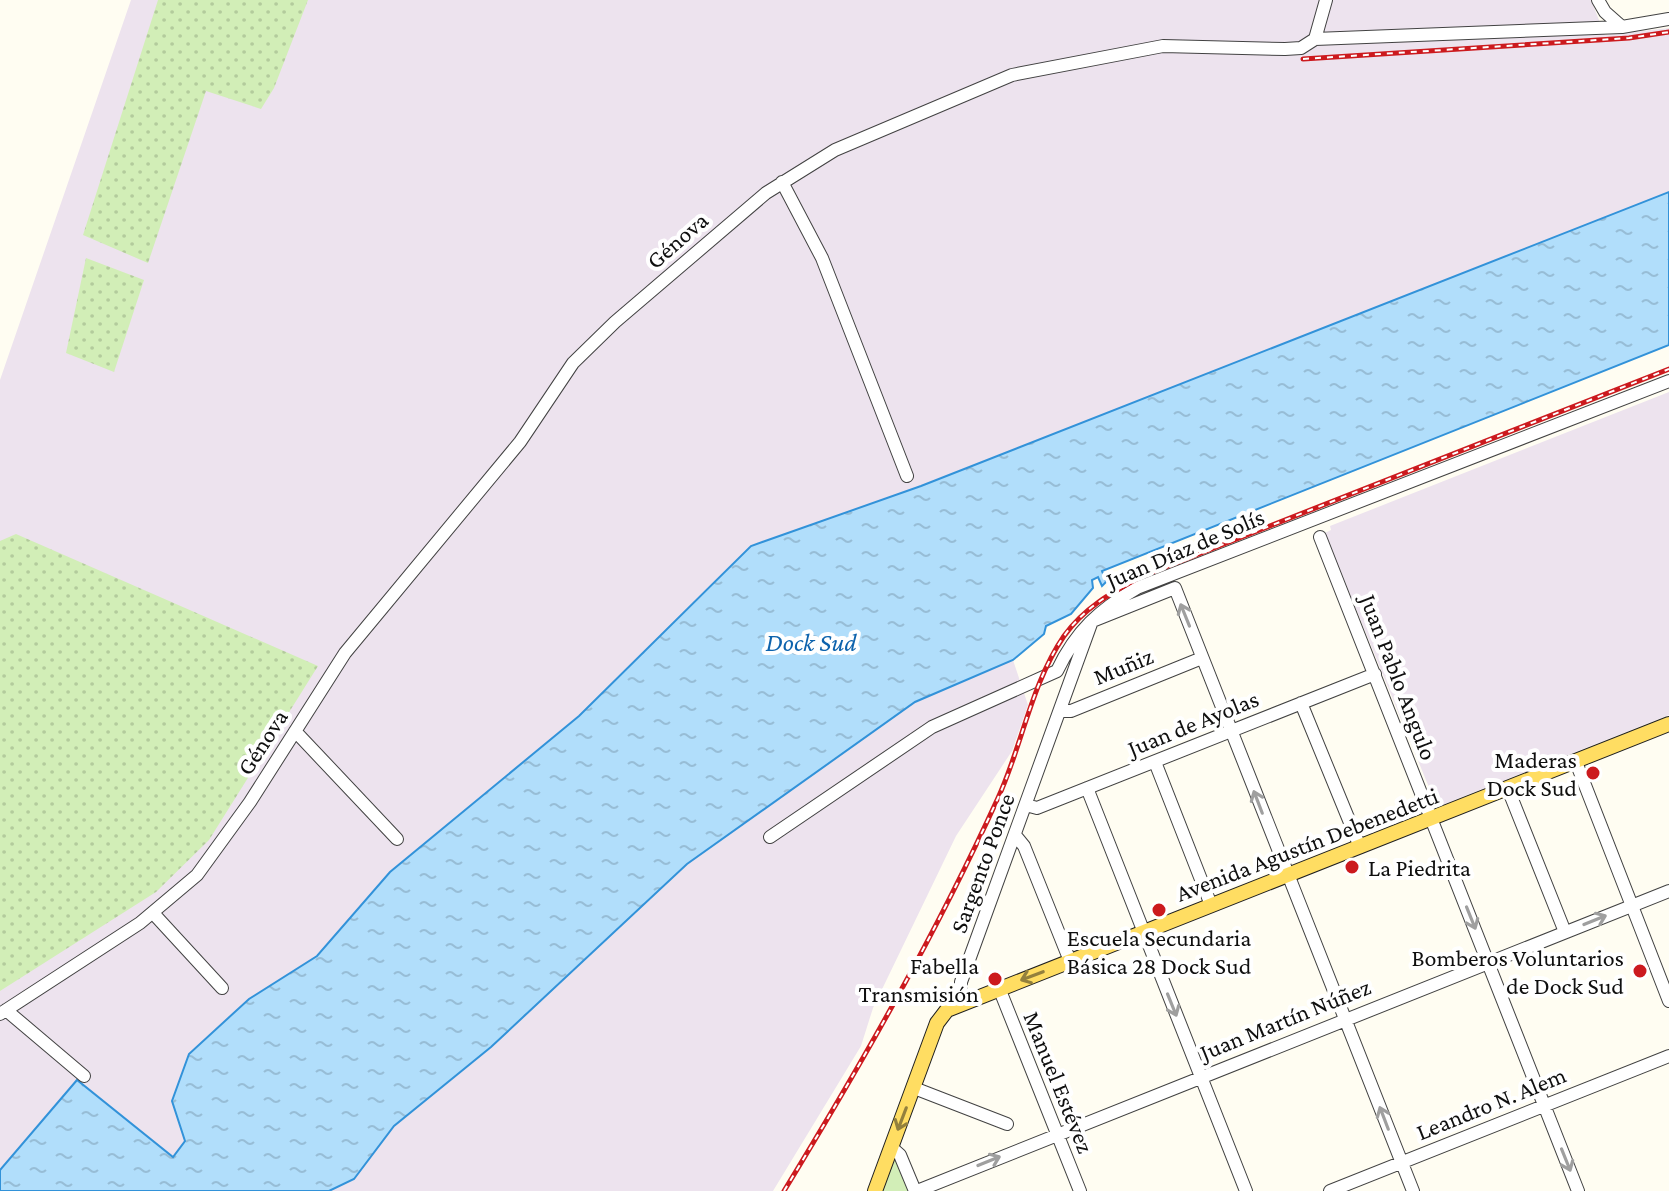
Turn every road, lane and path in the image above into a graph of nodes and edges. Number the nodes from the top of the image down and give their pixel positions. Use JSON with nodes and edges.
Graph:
{"nodes":[{"id":1,"x":1326,"y":0,"type":"edge"},
{"id":2,"x":1599,"y":2,"type":"edge"},
{"id":3,"x":1669,"y":19,"type":"edge"},
{"id":4,"x":1622,"y":27,"type":"junction"},
{"id":5,"x":1586,"y":29,"type":"junction"},
{"id":6,"x":1315,"y":39,"type":"junction"},
{"id":7,"x":782,"y":182,"type":"junction"},
{"id":8,"x":1669,"y":381,"type":"edge"},
{"id":9,"x":907,"y":476,"type":"dead end"},
{"id":10,"x":1320,"y":537,"type":"dead end"},
{"id":11,"x":1092,"y":621,"type":"junction"},
{"id":12,"x":1202,"y":658,"type":"junction"},
{"id":13,"x":1375,"y":674,"type":"junction"},
{"id":14,"x":1301,"y":703,"type":"junction"},
{"id":15,"x":1060,"y":711,"type":"junction"},
{"id":16,"x":1669,"y":724,"type":"edge"},
{"id":17,"x":295,"y":731,"type":"junction"},
{"id":18,"x":1230,"y":732,"type":"junction"},
{"id":19,"x":1155,"y":762,"type":"junction"},
{"id":20,"x":1576,"y":762,"type":"junction"},
{"id":21,"x":1087,"y":788,"type":"junction"},
{"id":22,"x":1508,"y":789,"type":"junction"},
{"id":23,"x":1026,"y":805,"type":"junction"},
{"id":24,"x":1431,"y":820,"type":"junction"},
{"id":25,"x":1015,"y":835,"type":"junction"},
{"id":26,"x":770,"y":837,"type":"dead end"},
{"id":27,"x":397,"y":839,"type":"dead end"},
{"id":28,"x":1360,"y":847,"type":"junction"},
{"id":29,"x":1286,"y":875,"type":"junction"},
{"id":30,"x":1669,"y":891,"type":"edge"},
{"id":31,"x":1211,"y":905,"type":"junction"},
{"id":32,"x":1632,"y":906,"type":"junction"},
{"id":33,"x":153,"y":913,"type":"junction"},
{"id":34,"x":1144,"y":932,"type":"junction"},
{"id":35,"x":1565,"y":932,"type":"junction"},
{"id":36,"x":1070,"y":961,"type":"junction"},
{"id":37,"x":1489,"y":962,"type":"junction"},
{"id":38,"x":222,"y":988,"type":"dead end"},
{"id":39,"x":999,"y":988,"type":"junction"},
{"id":40,"x":1669,"y":1001,"type":"edge"},
{"id":41,"x":961,"y":1004,"type":"junction"},
{"id":42,"x":3,"y":1012,"type":"edge"},
{"id":43,"x":1345,"y":1019,"type":"junction"},
{"id":44,"x":1669,"y":1056,"type":"edge"},
{"id":45,"x":84,"y":1076,"type":"dead end"},
{"id":46,"x":1201,"y":1076,"type":"junction"},
{"id":47,"x":914,"y":1088,"type":"junction"},
{"id":48,"x":1544,"y":1106,"type":"junction"},
{"id":49,"x":1007,"y":1124,"type":"dead end"},
{"id":50,"x":1056,"y":1134,"type":"junction"},
{"id":51,"x":891,"y":1147,"type":"junction"},
{"id":52,"x":1401,"y":1162,"type":"junction"},
{"id":53,"x":875,"y":1191,"type":"edge"},
{"id":54,"x":916,"y":1191,"type":"edge"},
{"id":55,"x":1080,"y":1191,"type":"edge"},
{"id":56,"x":1246,"y":1191,"type":"edge"},
{"id":57,"x":1330,"y":1191,"type":"edge"},
{"id":58,"x":1413,"y":1191,"type":"edge"},
{"id":59,"x":1578,"y":1191,"type":"edge"}],
"edges":[{"from":1,"to":6,"type":"street"},
{"from":2,"to":4,"type":"street"},
{"from":2,"to":5,"type":"street"},
{"from":3,"to":4,"type":"street","name":"Génova"},
{"from":4,"to":5,"type":"street","name":"Génova"},
{"from":5,"to":6,"type":"street","name":"Génova"},
{"from":6,"to":7,"type":"street","name":"Génova"},
{"from":7,"to":9,"type":"street"},
{"from":7,"to":17,"type":"street","name":"Génova"},
{"from":8,"to":11,"type":"street","name":"Juan Díaz de Solís"},
{"from":10,"to":13,"type":"street","name":"Juan Pablo Angulo"},
{"from":12,"to":11,"type":"street","one_way":true},
{"from":11,"to":15,"type":"street","name":"Sargento Ponce"},
{"from":11,"to":26,"type":"street","name":"Juan Díaz de Solís"},
{"from":12,"to":15,"type":"street","name":"Muñiz"},
{"from":12,"to":18,"type":"street"},
{"from":13,"to":14,"type":"street","name":"Juan de Ayolas"},
{"from":13,"to":24,"type":"street","name":"Juan Pablo Angulo"},
{"from":14,"to":18,"type":"street","name":"Juan de Ayolas"},
{"from":14,"to":28,"type":"street"},
{"from":15,"to":23,"type":"street","name":"Sargento Ponce"},
{"from":16,"to":20,"type":"main road","name":"Avenida Agustín Debenedetti"},
{"from":17,"to":27,"type":"street"},
{"from":17,"to":33,"type":"street","name":"Génova"},
{"from":18,"to":19,"type":"street","name":"Juan de Ayolas"},
{"from":29,"to":18,"type":"street","one_way":true},
{"from":19,"to":21,"type":"street","name":"Juan de Ayolas"},
{"from":19,"to":31,"type":"street"},
{"from":20,"to":22,"type":"main road","name":"Avenida Agustín Debenedetti"},
{"from":20,"to":32,"type":"street"},
{"from":21,"to":23,"type":"street","name":"Juan de Ayolas"},
{"from":21,"to":34,"type":"street"},
{"from":22,"to":24,"type":"main road","name":"Avenida Agustín Debenedetti"},
{"from":22,"to":35,"type":"street"},
{"from":23,"to":25,"type":"street","name":"Sargento Ponce"},
{"from":24,"to":28,"type":"main road","name":"Avenida Agustín Debenedetti"},
{"from":24,"to":37,"type":"street","name":"Juan Pablo Angulo","one_way":true},
{"from":25,"to":36,"type":"street"},
{"from":25,"to":41,"type":"street","name":"Sargento Ponce"},
{"from":28,"to":29,"type":"main road","name":"Avenida Agustín Debenedetti"},
{"from":29,"to":31,"type":"main road","name":"Avenida Agustín Debenedetti"},
{"from":29,"to":43,"type":"street"},
{"from":30,"to":32,"type":"street","name":"Juan Martín Núñez"},
{"from":31,"to":34,"type":"main road","name":"Avenida Agustín Debenedetti"},
{"from":35,"to":32,"type":"street","name":"Juan Martín Núñez","one_way":true},
{"from":32,"to":40,"type":"street"},
{"from":33,"to":38,"type":"street"},
{"from":33,"to":42,"type":"street","name":"Génova"},
{"from":34,"to":36,"type":"main road","name":"Avenida Agustín Debenedetti"},
{"from":34,"to":46,"type":"street","one_way":true},
{"from":35,"to":37,"type":"street","name":"Juan Martín Núñez"},
{"from":36,"to":39,"type":"main road","name":"Avenida Agustín Debenedetti","one_way":true},
{"from":37,"to":43,"type":"street","name":"Juan Martín Núñez"},
{"from":37,"to":48,"type":"street","name":"Juan Pablo Angulo"},
{"from":39,"to":41,"type":"main road","name":"Avenida Agustín Debenedetti"},
{"from":39,"to":50,"type":"street","name":"Manuel Estévez"},
{"from":41,"to":47,"type":"main road"},
{"from":42,"to":45,"type":"street"},
{"from":43,"to":46,"type":"street","name":"Juan Martín Núñez"},
{"from":52,"to":43,"type":"street","one_way":true},
{"from":44,"to":48,"type":"street","name":"Leandro N. Alem"},
{"from":46,"to":50,"type":"street","name":"Juan Martín Núñez"},
{"from":46,"to":56,"type":"street"},
{"from":47,"to":49,"type":"street"},
{"from":47,"to":51,"type":"main road","one_way":true},
{"from":48,"to":52,"type":"street","name":"Leandro N. Alem"},
{"from":48,"to":59,"type":"street","name":"Juan Pablo Angulo","one_way":true},
{"from":54,"to":50,"type":"street","name":"Juan Martín Núñez","one_way":true},
{"from":50,"to":55,"type":"street","name":"Manuel Estévez"},
{"from":51,"to":53,"type":"main road"},
{"from":51,"to":54,"type":"street"},
{"from":52,"to":57,"type":"street","name":"Leandro N. Alem"},
{"from":52,"to":58,"type":"street"}]}
